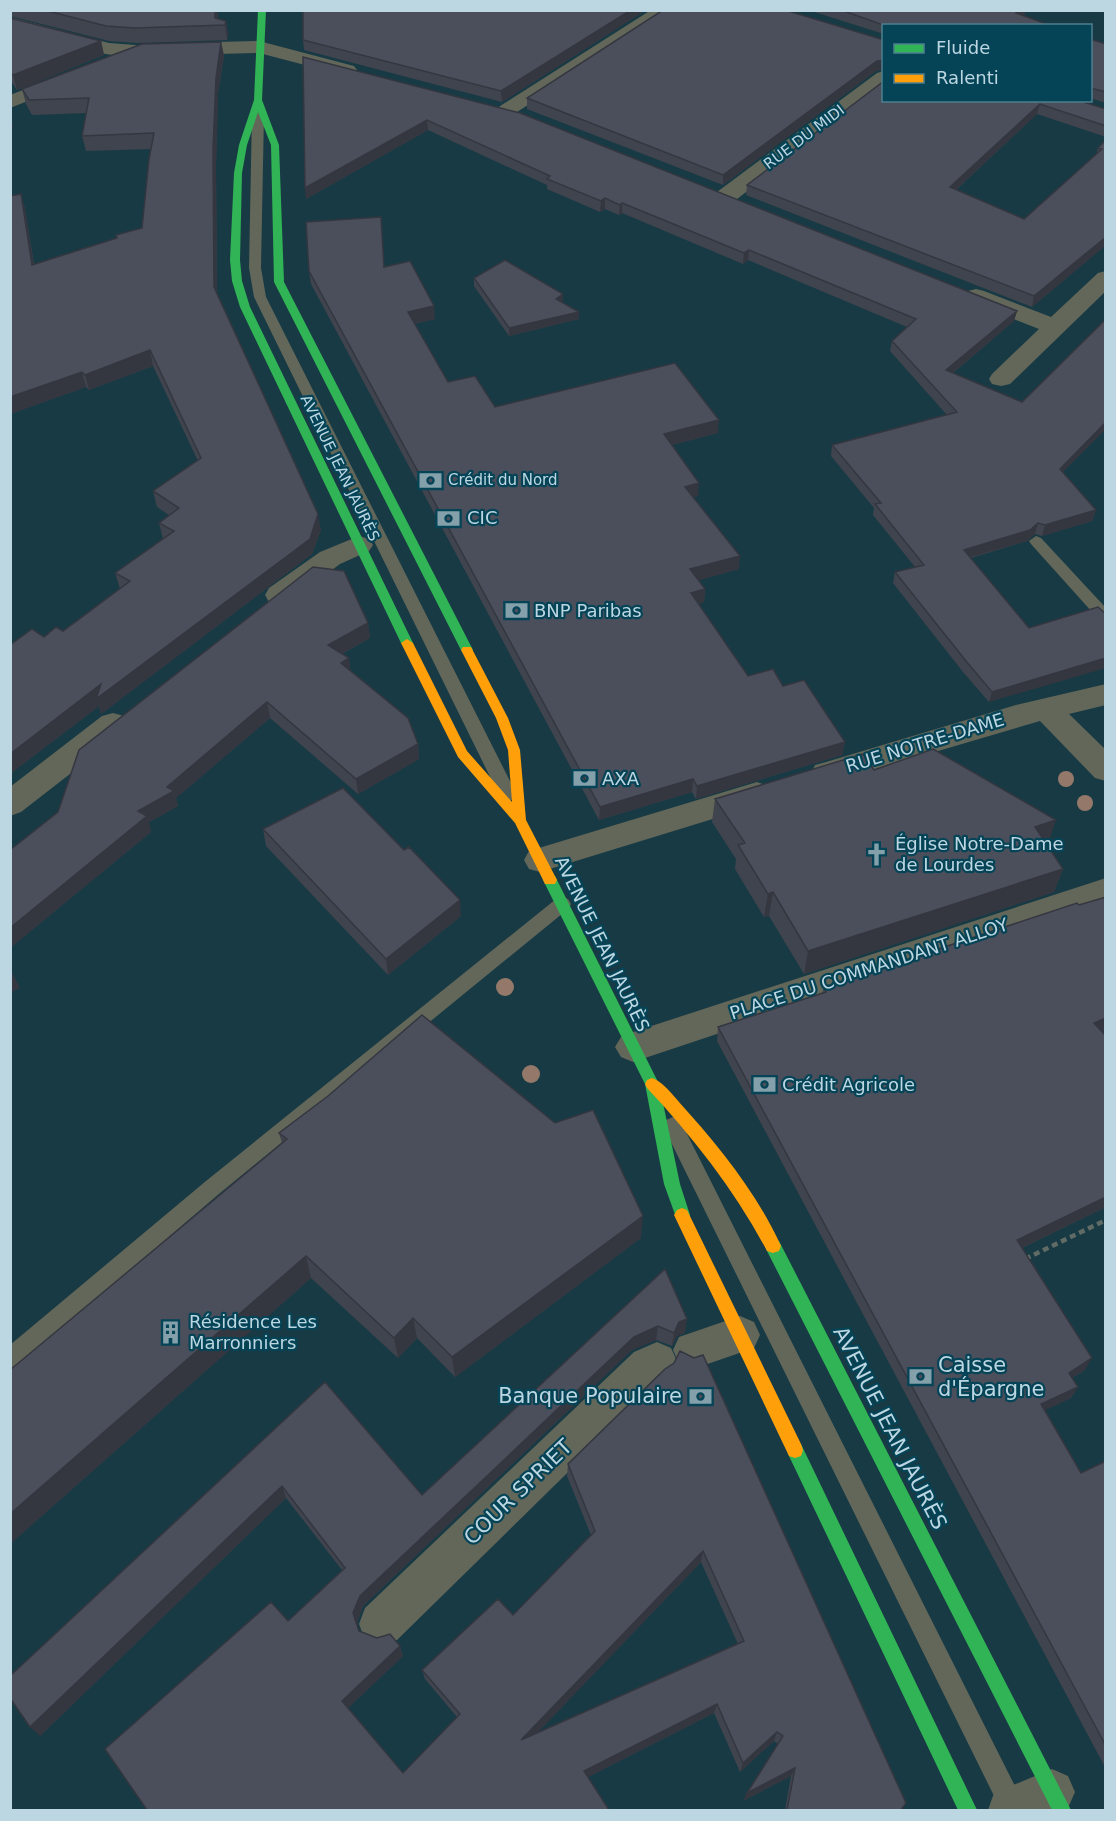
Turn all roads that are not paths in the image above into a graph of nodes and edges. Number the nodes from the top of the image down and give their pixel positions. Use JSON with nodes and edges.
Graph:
{"nodes":[{"id":1,"x":262,"y":10,"type":"edge"},
{"id":2,"x":665,"y":10,"type":"edge"},
{"id":3,"x":10,"y":23,"type":"edge"},
{"id":4,"x":259,"y":47,"type":"junction"},
{"id":5,"x":141,"y":50,"type":"junction"},
{"id":6,"x":99,"y":66,"type":"edge"},
{"id":7,"x":77,"y":75,"type":"edge"},
{"id":8,"x":368,"y":75,"type":"edge"},
{"id":9,"x":882,"y":79,"type":"edge"},
{"id":10,"x":258,"y":100,"type":"junction"},
{"id":11,"x":10,"y":102,"type":"edge"},
{"id":12,"x":484,"y":105,"type":"edge"},
{"id":13,"x":703,"y":188,"type":"edge"},
{"id":14,"x":725,"y":197,"type":"junction"},
{"id":15,"x":747,"y":206,"type":"edge"},
{"id":16,"x":1106,"y":278,"type":"edge"},
{"id":17,"x":958,"y":289,"type":"edge"},
{"id":18,"x":1055,"y":327,"type":"junction"},
{"id":19,"x":1001,"y":379,"type":"dead end"},
{"id":20,"x":1036,"y":541,"type":"edge"},
{"id":21,"x":359,"y":545,"type":"junction"},
{"id":22,"x":254,"y":614,"type":"edge"},
{"id":23,"x":1106,"y":618,"type":"edge"},
{"id":24,"x":1106,"y":694,"type":"edge"},
{"id":25,"x":132,"y":709,"type":"edge"},
{"id":26,"x":1048,"y":710,"type":"junction"},
{"id":27,"x":1106,"y":770,"type":"edge"},
{"id":28,"x":10,"y":804,"type":"edge"},
{"id":29,"x":520,"y":820,"type":"junction"},
{"id":30,"x":540,"y":860,"type":"junction"},
{"id":31,"x":1106,"y":891,"type":"edge"},
{"id":32,"x":562,"y":904,"type":"junction"},
{"id":33,"x":633,"y":1047,"type":"junction"},
{"id":34,"x":652,"y":1084,"type":"junction"},
{"id":35,"x":740,"y":1335,"type":"junction"},
{"id":36,"x":10,"y":1359,"type":"edge"},
{"id":37,"x":381,"y":1624,"type":"dead end"},
{"id":38,"x":1030,"y":1807,"type":"edge"},
{"id":39,"x":968,"y":1810,"type":"edge"}],
"edges":[{"from":1,"to":4,"type":"main road","name":"AVENUE JEAN JAURÈS"},
{"from":2,"to":12,"type":"street"},
{"from":3,"to":5,"type":"street"},
{"from":4,"to":5,"type":"street"},
{"from":4,"to":8,"type":"street"},
{"from":4,"to":10,"type":"main road","name":"AVENUE JEAN JAURÈS"},
{"from":5,"to":6,"type":"street"},
{"from":7,"to":11,"type":"street"},
{"from":9,"to":14,"type":"street","name":"RUE DU MIDI"},
{"from":10,"to":21,"type":"main road","name":"AVENUE JEAN JAURÈS"},
{"from":10,"to":29,"type":"main road","name":"AVENUE JEAN JAURÈS"},
{"from":10,"to":29,"type":"lane"},
{"from":13,"to":14,"type":"street"},
{"from":14,"to":15,"type":"street"},
{"from":16,"to":18,"type":"street"},
{"from":17,"to":18,"type":"street"},
{"from":18,"to":19,"type":"street"},
{"from":20,"to":23,"type":"lane"},
{"from":21,"to":22,"type":"street"},
{"from":21,"to":29,"type":"main road","name":"AVENUE JEAN JAURÈS"},
{"from":24,"to":26,"type":"street","name":"RUE NOTRE-DAME"},
{"from":25,"to":28,"type":"street"},
{"from":26,"to":27,"type":"street"},
{"from":26,"to":30,"type":"street","name":"RUE NOTRE-DAME"},
{"from":29,"to":30,"type":"main road","name":"AVENUE JEAN JAURÈS"},
{"from":30,"to":32,"type":"main road","name":"AVENUE JEAN JAURÈS"},
{"from":31,"to":33,"type":"street","name":"PLACE DU COMMANDANT ALLOY"},
{"from":32,"to":33,"type":"main road","name":"AVENUE JEAN JAURÈS"},
{"from":32,"to":36,"type":"lane"},
{"from":33,"to":34,"type":"main road","name":"AVENUE JEAN JAURÈS"},
{"from":34,"to":35,"type":"main road","name":"AVENUE JEAN JAURÈS"},
{"from":34,"to":38,"type":"lane"},
{"from":34,"to":38,"type":"main road","name":"AVENUE JEAN JAURÈS"},
{"from":35,"to":37,"type":"street","name":"COUR SPRIET"},
{"from":35,"to":39,"type":"main road","name":"AVENUE JEAN JAURÈS"}]}
